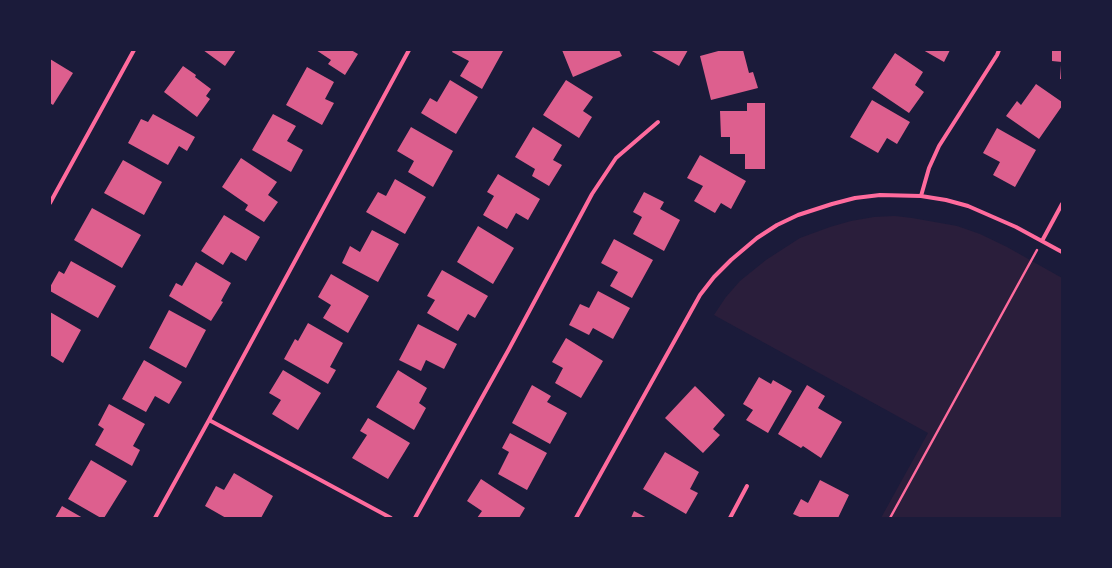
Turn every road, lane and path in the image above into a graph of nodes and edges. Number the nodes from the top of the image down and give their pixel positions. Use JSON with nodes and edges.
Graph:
{"nodes":[{"id":1,"x":134,"y":50,"type":"edge"},
{"id":2,"x":409,"y":50,"type":"edge"},
{"id":3,"x":999,"y":50,"type":"edge"},
{"id":4,"x":658,"y":122,"type":"dead end"},
{"id":5,"x":921,"y":196,"type":"junction"},
{"id":6,"x":50,"y":203,"type":"edge"},
{"id":7,"x":1062,"y":204,"type":"edge"},
{"id":8,"x":1042,"y":241,"type":"junction"},
{"id":9,"x":1062,"y":252,"type":"edge"},
{"id":10,"x":209,"y":420,"type":"junction"},
{"id":11,"x":747,"y":486,"type":"dead end"},
{"id":12,"x":155,"y":518,"type":"edge"},
{"id":13,"x":391,"y":518,"type":"edge"},
{"id":14,"x":415,"y":518,"type":"edge"},
{"id":15,"x":576,"y":518,"type":"edge"},
{"id":16,"x":730,"y":518,"type":"edge"},
{"id":17,"x":890,"y":518,"type":"edge"}],
"edges":[{"from":1,"to":6,"type":"street"},
{"from":2,"to":10,"type":"street"},
{"from":3,"to":5,"type":"street"},
{"from":4,"to":14,"type":"street"},
{"from":5,"to":8,"type":"street"},
{"from":5,"to":15,"type":"street"},
{"from":7,"to":8,"type":"street"},
{"from":8,"to":9,"type":"street"},
{"from":8,"to":17,"type":"path"},
{"from":10,"to":12,"type":"street"},
{"from":10,"to":13,"type":"street"},
{"from":11,"to":16,"type":"street"}]}
